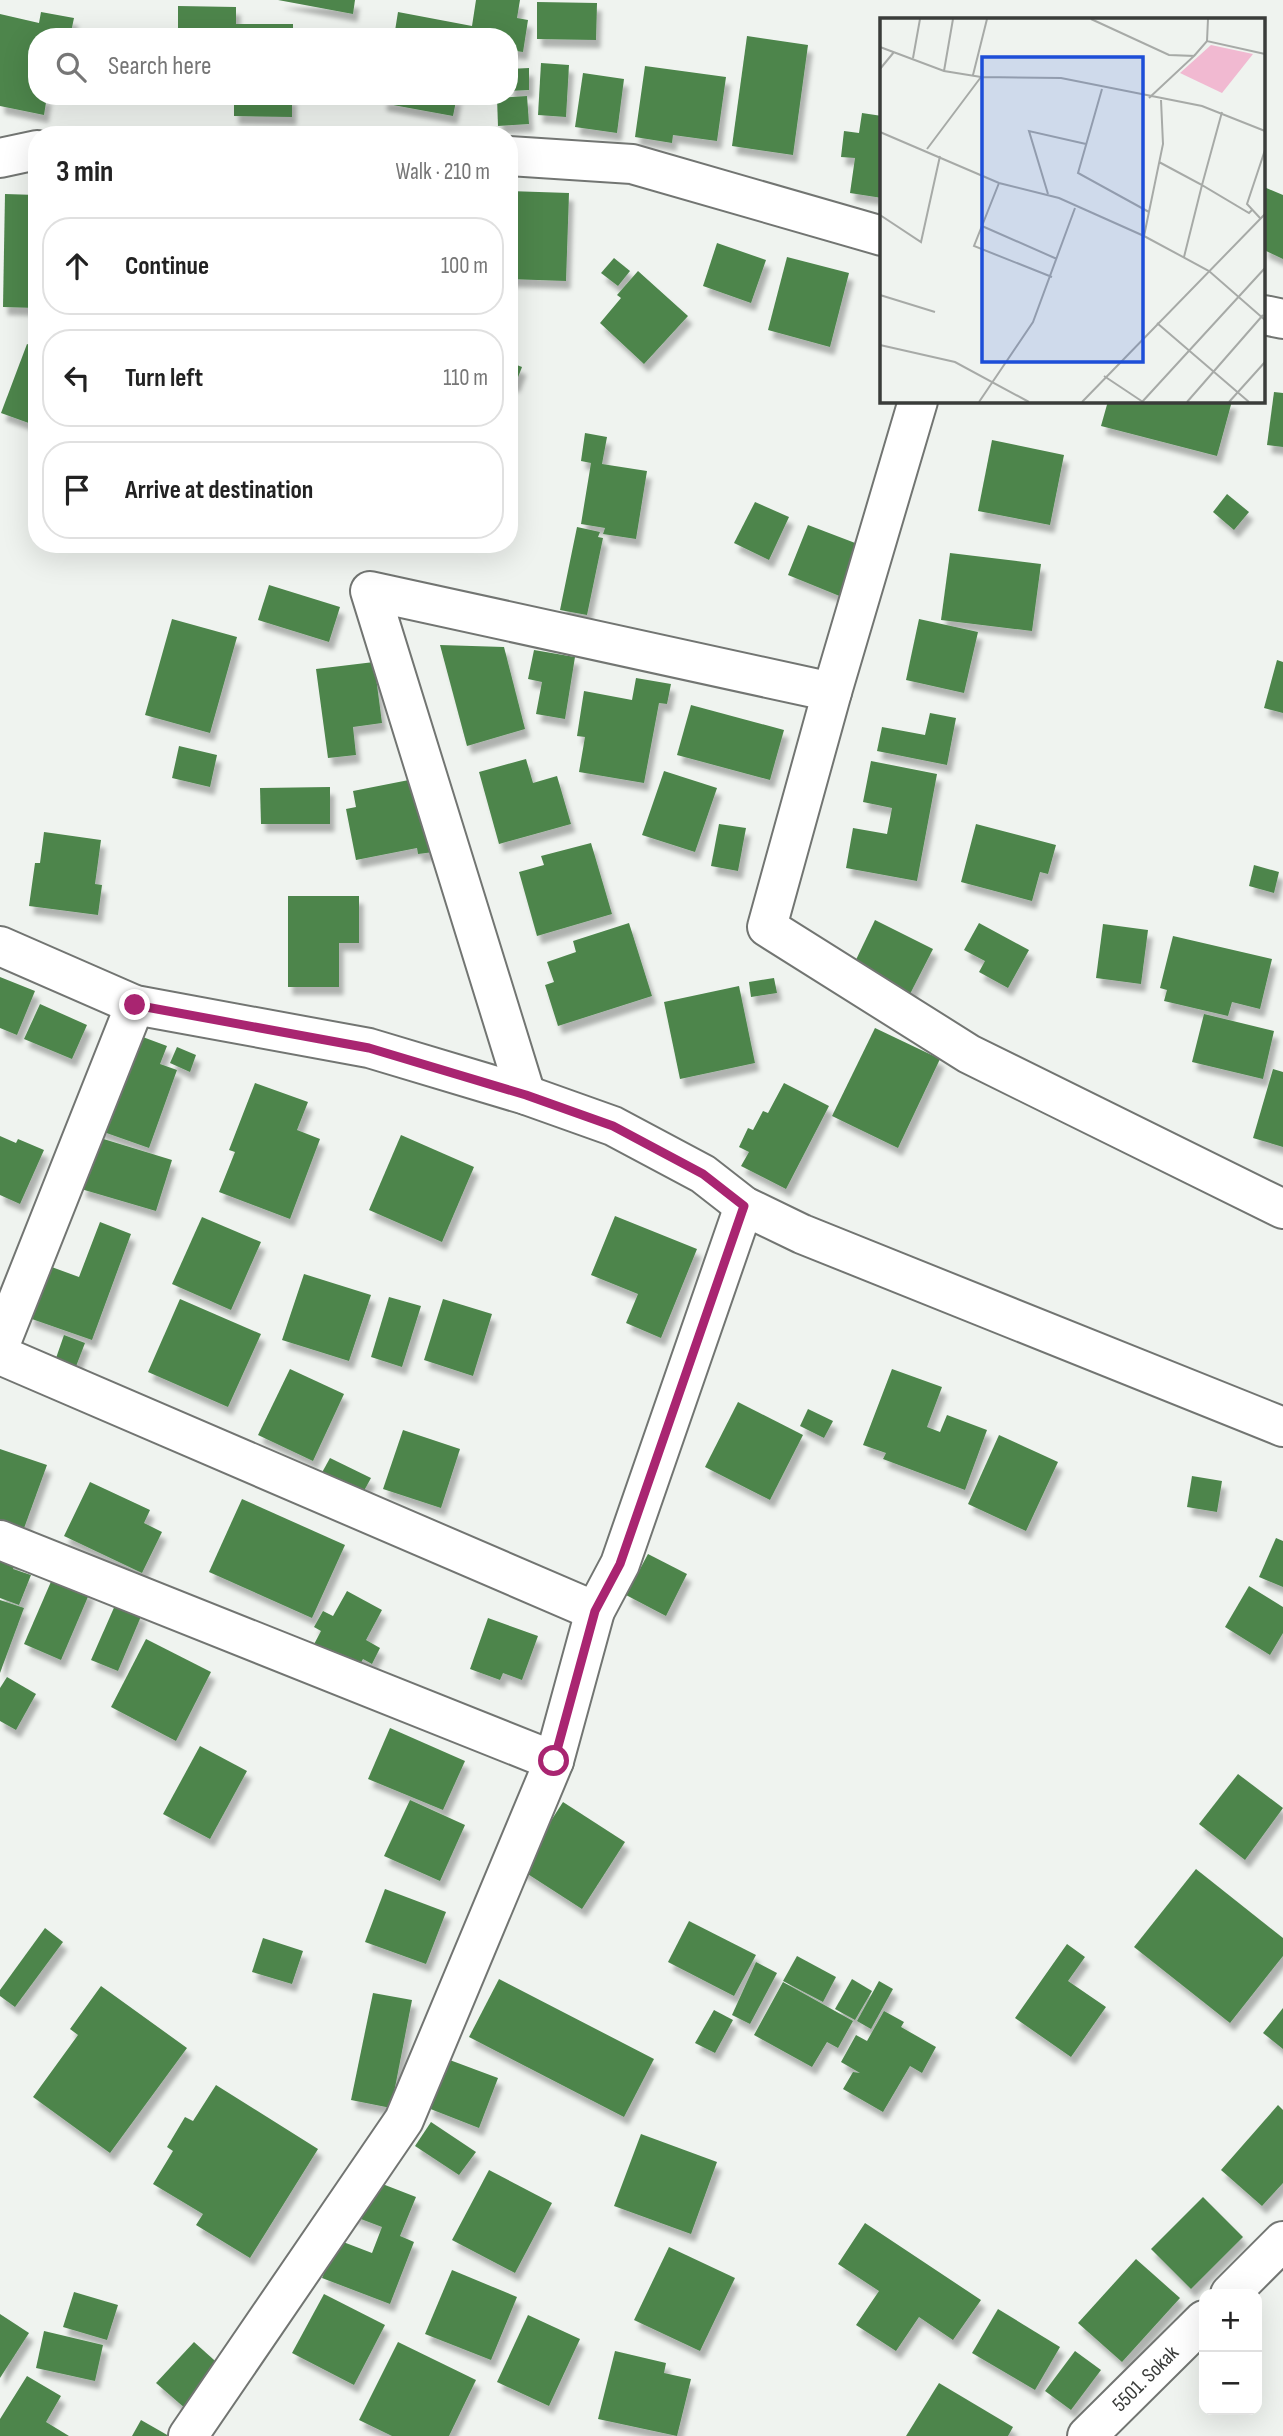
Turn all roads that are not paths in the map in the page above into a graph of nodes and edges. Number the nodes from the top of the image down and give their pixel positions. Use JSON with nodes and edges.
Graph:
{"nodes":[{"id":1,"x":28,"y":152,"type":"edge"},
{"id":2,"x":518,"y":157,"type":"edge"},
{"id":3,"x":0,"y":158,"type":"edge"},
{"id":4,"x":880,"y":235,"type":"edge"},
{"id":5,"x":918,"y":402,"type":"edge"},
{"id":6,"x":832,"y":692,"type":"junction"},
{"id":7,"x":0,"y":946,"type":"edge"},
{"id":8,"x":135,"y":1005,"type":"junction"},
{"id":9,"x":526,"y":1095,"type":"junction"},
{"id":10,"x":744,"y":1206,"type":"junction"},
{"id":11,"x":1283,"y":1209,"type":"edge"},
{"id":12,"x":0,"y":1345,"type":"edge"},
{"id":13,"x":0,"y":1355,"type":"edge"},
{"id":14,"x":1283,"y":1427,"type":"edge"},
{"id":15,"x":0,"y":1539,"type":"edge"},
{"id":16,"x":595,"y":1611,"type":"junction"},
{"id":17,"x":554,"y":1761,"type":"junction"},
{"id":18,"x":1283,"y":2241,"type":"edge"},
{"id":19,"x":1235,"y":2289,"type":"edge"},
{"id":20,"x":1199,"y":2325,"type":"edge"},
{"id":21,"x":188,"y":2436,"type":"edge"},
{"id":22,"x":1087,"y":2436,"type":"edge"}],
"edges":[{"from":1,"to":3,"type":"street"},
{"from":2,"to":4,"type":"street"},
{"from":5,"to":6,"type":"street"},
{"from":6,"to":9,"type":"street"},
{"from":6,"to":11,"type":"street"},
{"from":7,"to":8,"type":"street"},
{"from":8,"to":9,"type":"street"},
{"from":8,"to":12,"type":"street"},
{"from":9,"to":10,"type":"street"},
{"from":10,"to":14,"type":"street"},
{"from":10,"to":16,"type":"street"},
{"from":13,"to":16,"type":"street"},
{"from":15,"to":17,"type":"street"},
{"from":16,"to":17,"type":"street"},
{"from":17,"to":21,"type":"street"},
{"from":18,"to":19,"type":"street"},
{"from":20,"to":22,"type":"street","name":"5501. Sokak"}]}
